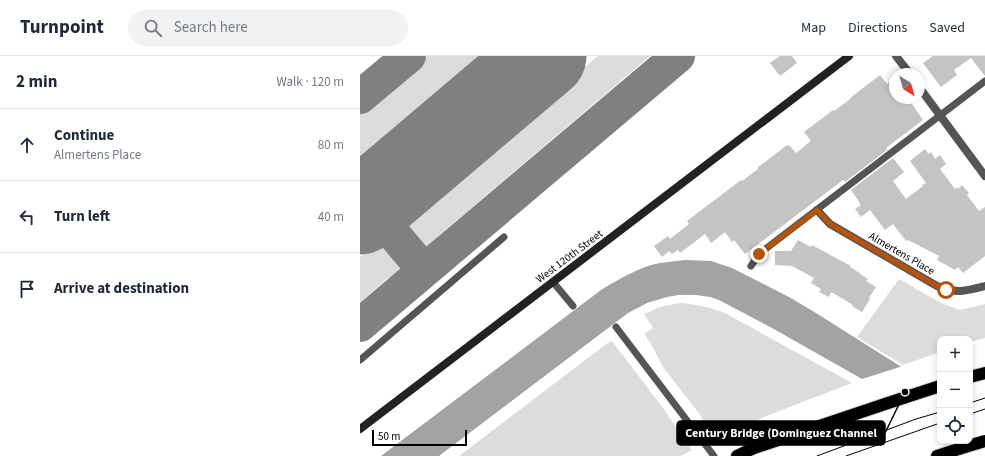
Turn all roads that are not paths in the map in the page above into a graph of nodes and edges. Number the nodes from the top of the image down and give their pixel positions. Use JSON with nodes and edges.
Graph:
{"nodes":[{"id":1,"x":849,"y":56,"type":"edge"},
{"id":2,"x":896,"y":56,"type":"edge"},
{"id":3,"x":905,"y":68,"type":"edge"},
{"id":4,"x":985,"y":81,"type":"edge"},
{"id":5,"x":925,"y":95,"type":"edge"},
{"id":6,"x":940,"y":115,"type":"junction"},
{"id":7,"x":985,"y":176,"type":"edge"},
{"id":8,"x":817,"y":210,"type":"junction"},
{"id":9,"x":504,"y":237,"type":"dead end"},
{"id":10,"x":751,"y":266,"type":"dead end"},
{"id":11,"x":553,"y":282,"type":"junction"},
{"id":12,"x":985,"y":286,"type":"edge"},
{"id":13,"x":573,"y":306,"type":"dead end"},
{"id":14,"x":616,"y":328,"type":"dead end"},
{"id":15,"x":360,"y":360,"type":"edge"},
{"id":16,"x":937,"y":387,"type":"edge"},
{"id":17,"x":360,"y":429,"type":"edge"},
{"id":18,"x":985,"y":441,"type":"edge"},
{"id":19,"x":714,"y":456,"type":"edge"},
{"id":20,"x":737,"y":456,"type":"edge"},
{"id":21,"x":937,"y":456,"type":"edge"}],
"edges":[{"from":1,"to":11,"type":"main road","name":"West 120th Street"},
{"from":2,"to":3,"type":"street"},
{"from":4,"to":6,"type":"lane"},
{"from":5,"to":6,"type":"street"},
{"from":6,"to":7,"type":"street"},
{"from":6,"to":8,"type":"lane"},
{"from":8,"to":10,"type":"lane"},
{"from":8,"to":12,"type":"street","name":"Almertens Place"},
{"from":9,"to":15,"type":"lane"},
{"from":11,"to":13,"type":"lane"},
{"from":11,"to":17,"type":"main road","name":"West 120th Street"},
{"from":14,"to":19,"type":"lane"},
{"from":16,"to":20,"type":"highway","bridge":true},
{"from":18,"to":21,"type":"highway","bridge":true}]}
